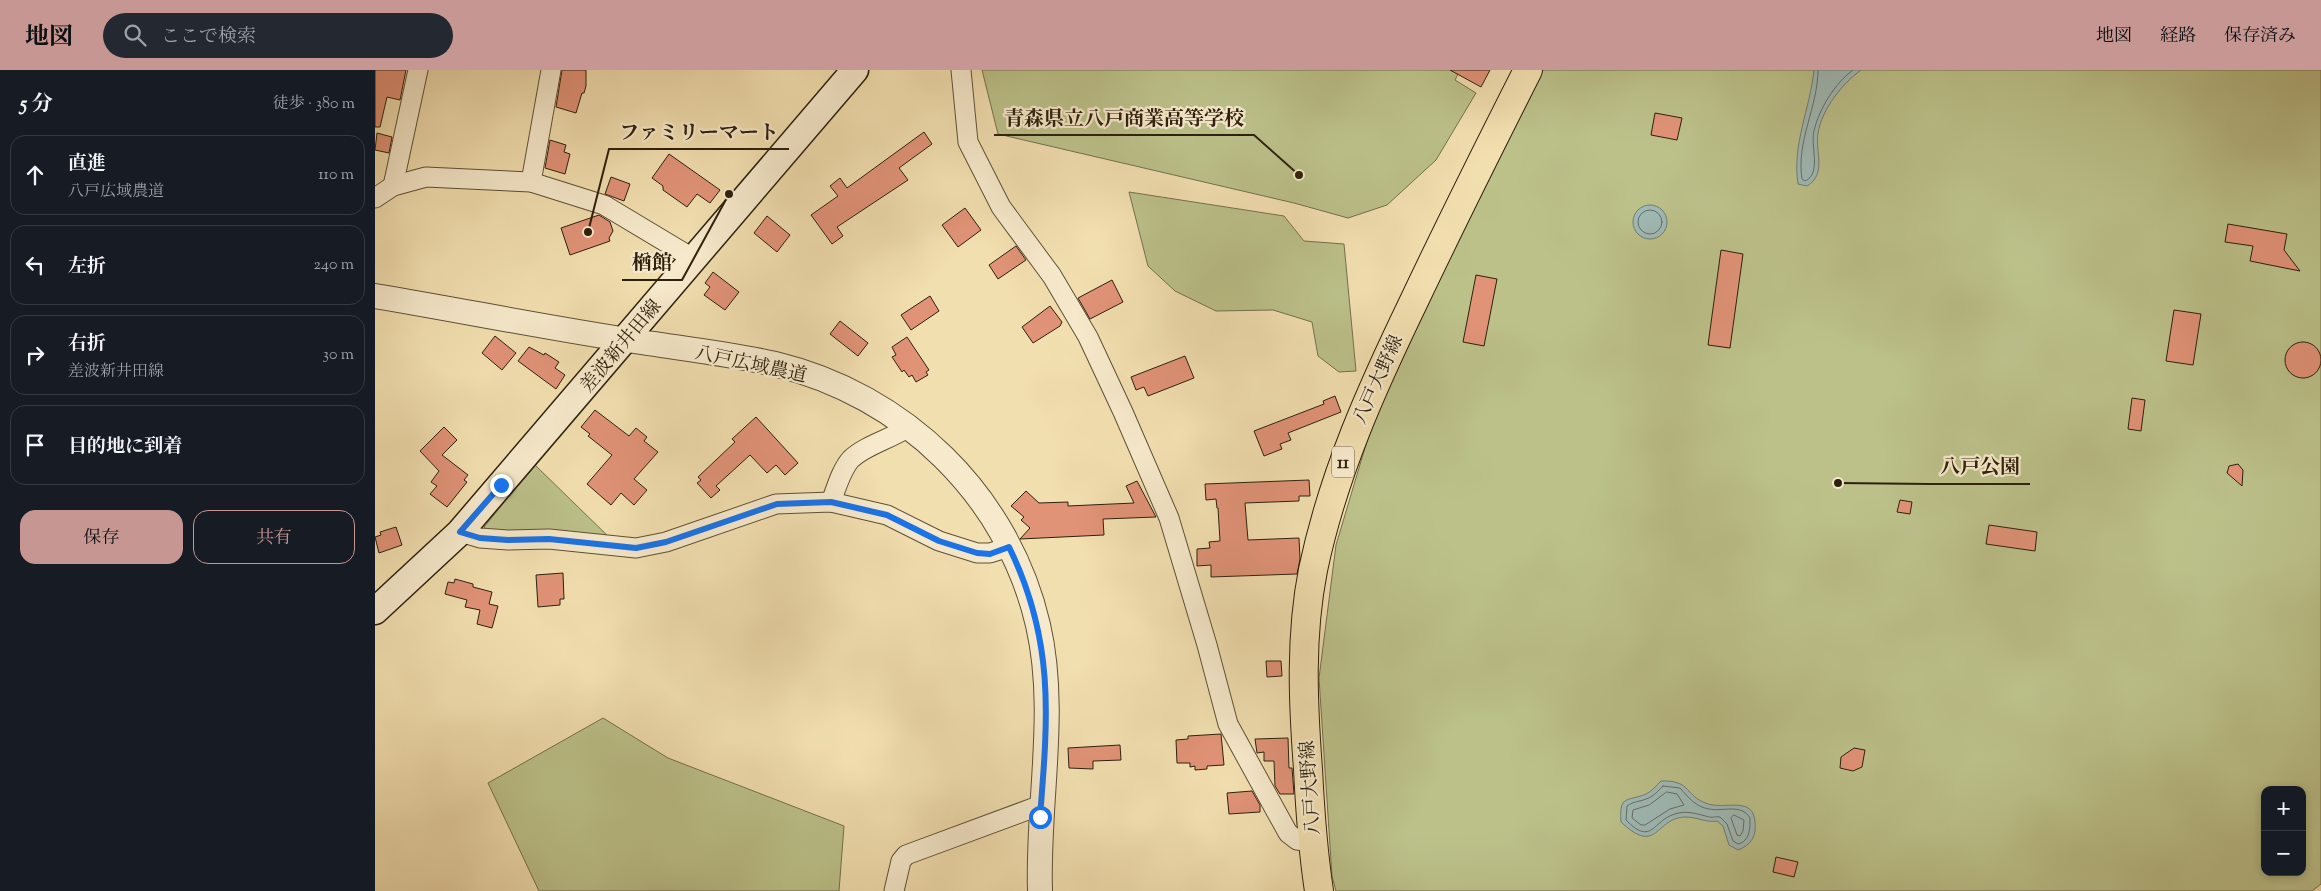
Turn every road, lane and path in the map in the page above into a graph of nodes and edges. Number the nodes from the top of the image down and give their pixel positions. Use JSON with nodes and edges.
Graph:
{"nodes":[{"id":1,"x":418,"y":70,"type":"edge"},
{"id":2,"x":551,"y":70,"type":"edge"},
{"id":3,"x":855,"y":70,"type":"edge"},
{"id":4,"x":961,"y":70,"type":"edge"},
{"id":5,"x":1528,"y":70,"type":"edge"},
{"id":6,"x":531,"y":182,"type":"junction"},
{"id":7,"x":393,"y":186,"type":"junction"},
{"id":8,"x":375,"y":198,"type":"edge"},
{"id":9,"x":694,"y":259,"type":"junction"},
{"id":10,"x":375,"y":296,"type":"edge"},
{"id":11,"x":626,"y":340,"type":"junction"},
{"id":12,"x":910,"y":426,"type":"junction"},
{"id":13,"x":831,"y":502,"type":"junction"},
{"id":14,"x":460,"y":532,"type":"junction"},
{"id":15,"x":1009,"y":547,"type":"junction"},
{"id":16,"x":375,"y":611,"type":"edge"},
{"id":17,"x":1041,"y":805,"type":"junction"},
{"id":18,"x":1313,"y":842,"type":"junction"},
{"id":19,"x":894,"y":891,"type":"edge"},
{"id":20,"x":1040,"y":891,"type":"edge"},
{"id":21,"x":1319,"y":891,"type":"edge"}],
"edges":[{"from":1,"to":7,"type":"street"},
{"from":2,"to":6,"type":"street"},
{"from":3,"to":9,"type":"main road","name":"差波新井田線"},
{"from":4,"to":18,"type":"street"},
{"from":5,"to":18,"type":"main road","name":"八戸大野線","number":"11"},
{"from":6,"to":7,"type":"street"},
{"from":6,"to":9,"type":"street"},
{"from":7,"to":8,"type":"street"},
{"from":9,"to":11,"type":"main road","name":"差波新井田線"},
{"from":10,"to":11,"type":"street","name":"八戸広域農道"},
{"from":11,"to":12,"type":"street","name":"八戸広域農道"},
{"from":11,"to":14,"type":"main road","name":"差波新井田線"},
{"from":12,"to":13,"type":"street"},
{"from":12,"to":15,"type":"street","name":"八戸広域農道"},
{"from":13,"to":14,"type":"street"},
{"from":13,"to":15,"type":"street"},
{"from":14,"to":16,"type":"main road","name":"差波新井田線"},
{"from":15,"to":17,"type":"street","name":"八戸広域農道"},
{"from":17,"to":19,"type":"street"},
{"from":17,"to":20,"type":"street","name":"八戸広域農道"},
{"from":18,"to":21,"type":"main road","name":"八戸大野線","number":"11"}]}
